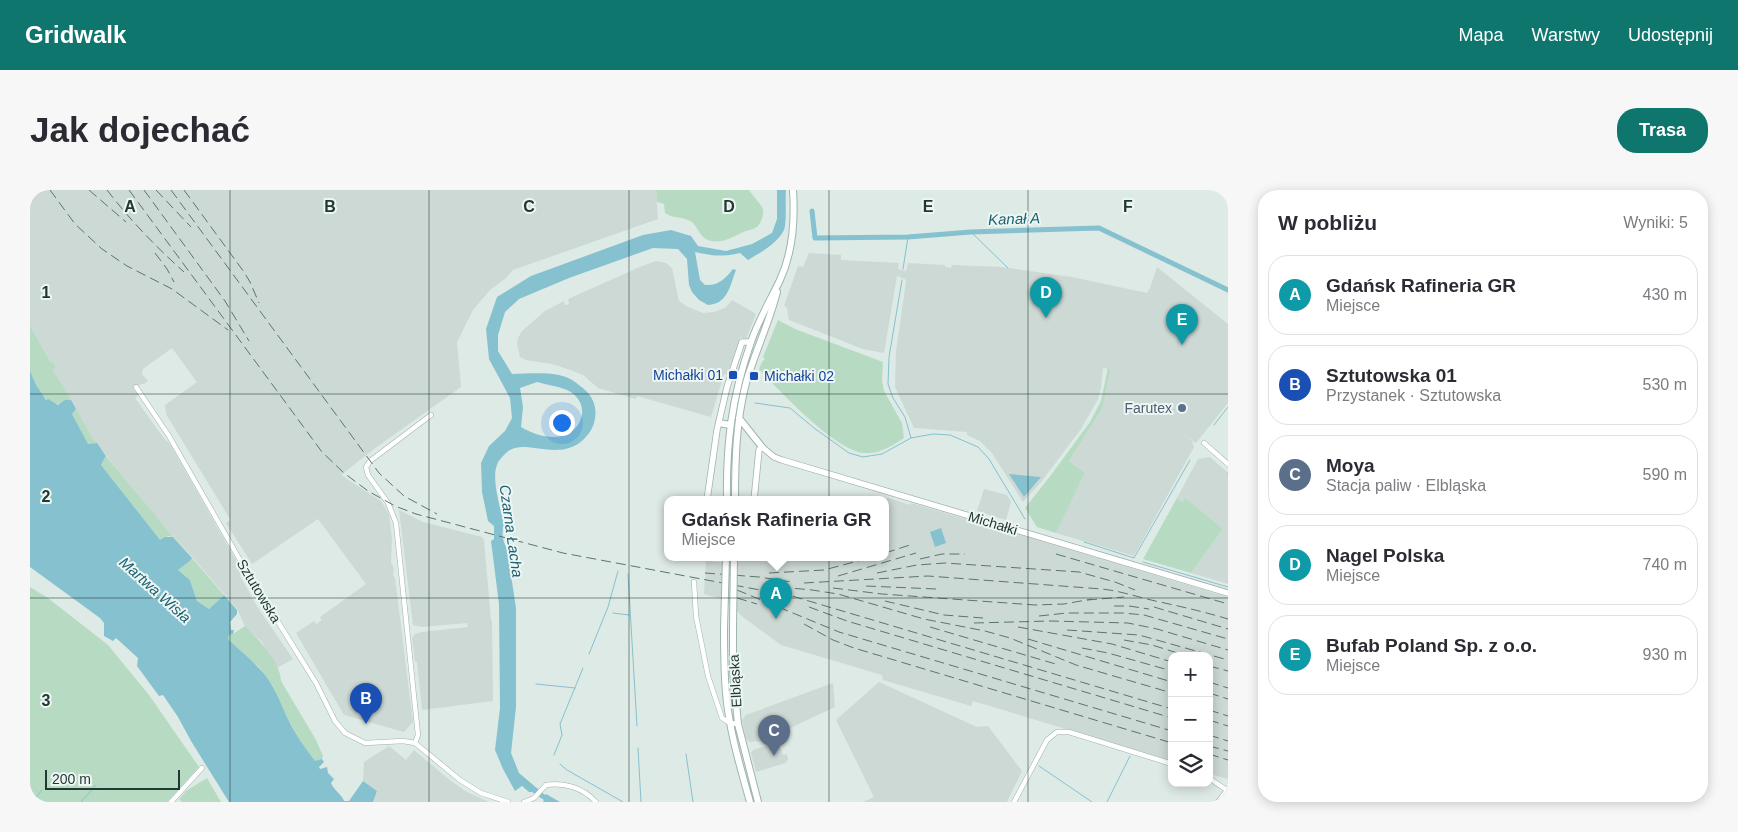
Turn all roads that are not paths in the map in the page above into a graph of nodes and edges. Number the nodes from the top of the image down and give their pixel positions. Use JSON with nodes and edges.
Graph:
{"nodes":[{"id":1,"x":793,"y":190,"type":"edge"},
{"id":2,"x":780,"y":279,"type":"junction"},
{"id":3,"x":751,"y":342,"type":"junction"},
{"id":4,"x":136,"y":387,"type":"dead end"},
{"id":5,"x":431,"y":415,"type":"dead end"},
{"id":6,"x":739,"y":418,"type":"junction"},
{"id":7,"x":718,"y":422,"type":"junction"},
{"id":8,"x":730,"y":426,"type":"junction"},
{"id":9,"x":750,"y":432,"type":"junction"},
{"id":10,"x":737,"y":435,"type":"junction"},
{"id":11,"x":1204,"y":443,"type":"dead end"},
{"id":12,"x":762,"y":447,"type":"junction"},
{"id":13,"x":1228,"y":464,"type":"edge"},
{"id":14,"x":708,"y":496,"type":"edge"},
{"id":15,"x":726,"y":496,"type":"edge"},
{"id":16,"x":735,"y":496,"type":"edge"},
{"id":17,"x":754,"y":496,"type":"edge"},
{"id":18,"x":726,"y":561,"type":"edge"},
{"id":19,"x":734,"y":561,"type":"edge"},
{"id":20,"x":694,"y":582,"type":"dead end"},
{"id":21,"x":1228,"y":593,"type":"edge"},
{"id":22,"x":730,"y":723,"type":"junction"},
{"id":23,"x":738,"y":724,"type":"junction"},
{"id":24,"x":415,"y":743,"type":"junction"},
{"id":25,"x":1168,"y":763,"type":"edge"},
{"id":26,"x":202,"y":768,"type":"dead end"},
{"id":27,"x":1213,"y":781,"type":"edge"},
{"id":28,"x":1227,"y":790,"type":"edge"},
{"id":29,"x":171,"y":802,"type":"edge"},
{"id":30,"x":508,"y":802,"type":"edge"},
{"id":31,"x":524,"y":802,"type":"edge"},
{"id":32,"x":596,"y":802,"type":"edge"},
{"id":33,"x":750,"y":802,"type":"edge"},
{"id":34,"x":758,"y":802,"type":"edge"},
{"id":35,"x":1014,"y":802,"type":"edge"},
{"id":36,"x":1218,"y":802,"type":"edge"}],
"edges":[{"from":1,"to":2,"type":"main road"},
{"from":2,"to":3,"type":"main road"},
{"from":2,"to":6,"type":"main road"},
{"from":3,"to":7,"type":"street"},
{"from":3,"to":8,"type":"main road"},
{"from":4,"to":24,"type":"street","name":"Sztutowska"},
{"from":5,"to":24,"type":"street"},
{"from":6,"to":9,"type":"main road"},
{"from":6,"to":10,"type":"main road"},
{"from":7,"to":8,"type":"main road"},
{"from":7,"to":14,"type":"street"},
{"from":8,"to":15,"type":"main road"},
{"from":9,"to":10,"type":"main road"},
{"from":9,"to":12,"type":"main road"},
{"from":10,"to":16,"type":"main road"},
{"from":11,"to":13,"type":"street"},
{"from":12,"to":17,"type":"street"},
{"from":12,"to":21,"type":"street","name":"Michałki"},
{"from":18,"to":22,"type":"main road","name":"Elbląska","bridge":true},
{"from":19,"to":23,"type":"main road","name":"Elbląska","bridge":true},
{"from":20,"to":22,"type":"street","name":"Elbląska"},
{"from":22,"to":23,"type":"street"},
{"from":22,"to":33,"type":"main road","name":"Elbląska"},
{"from":23,"to":34,"type":"main road","name":"Elbląska"},
{"from":24,"to":30,"type":"street"},
{"from":25,"to":35,"type":"street"},
{"from":26,"to":29,"type":"street"},
{"from":27,"to":28,"type":"street"},
{"from":28,"to":36,"type":"street"},
{"from":31,"to":32,"type":"street"}]}
